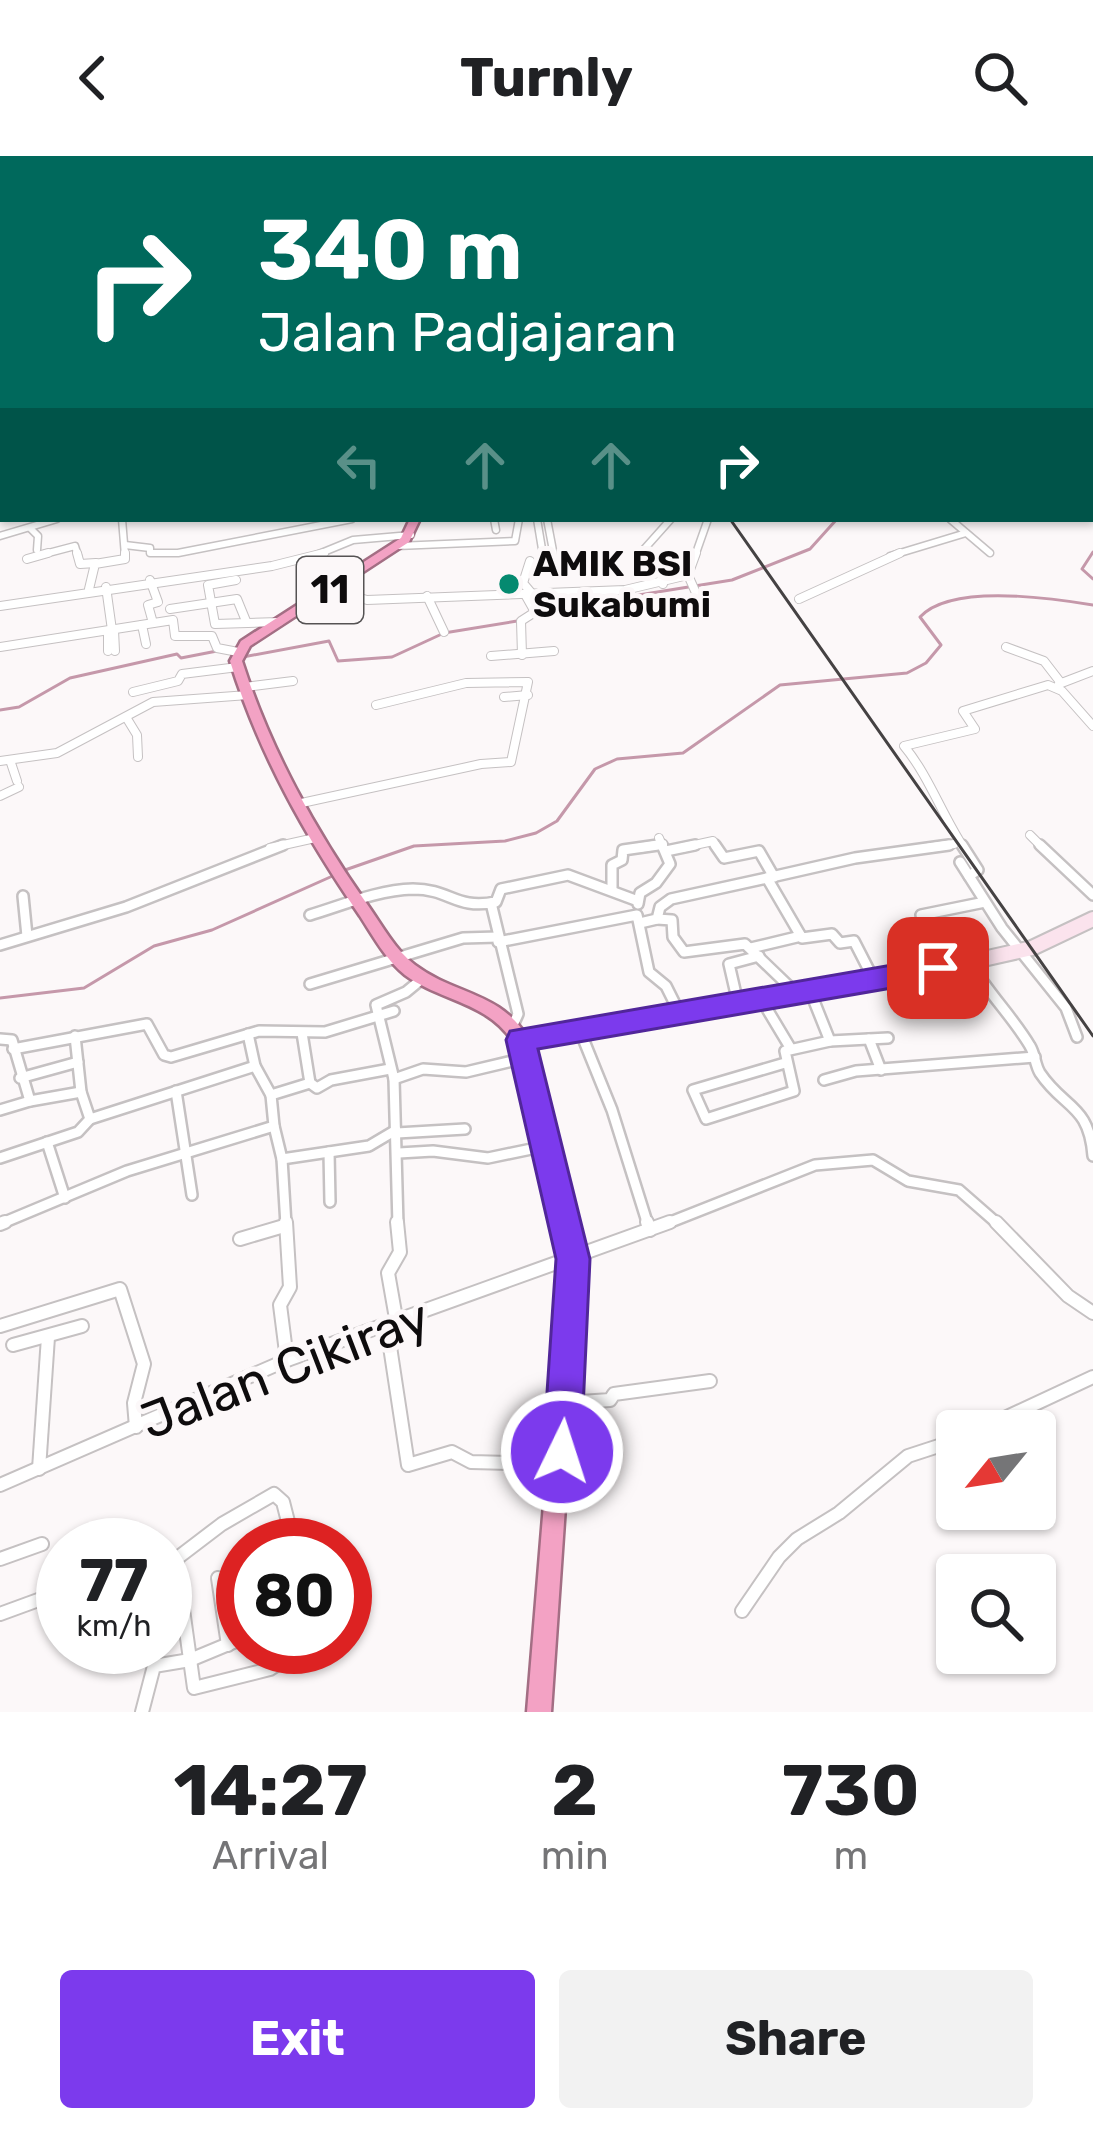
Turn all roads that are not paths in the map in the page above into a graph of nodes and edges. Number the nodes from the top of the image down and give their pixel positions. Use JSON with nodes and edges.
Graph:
{"nodes":[{"id":1,"x":2,"y":156,"type":"edge"},
{"id":2,"x":13,"y":156,"type":"edge"},
{"id":3,"x":113,"y":156,"type":"edge"},
{"id":4,"x":130,"y":156,"type":"edge"},
{"id":5,"x":141,"y":156,"type":"edge"},
{"id":6,"x":154,"y":156,"type":"edge"},
{"id":7,"x":568,"y":156,"type":"edge"},
{"id":8,"x":580,"y":156,"type":"edge"},
{"id":9,"x":122,"y":522,"type":"edge"},
{"id":10,"x":337,"y":522,"type":"edge"},
{"id":11,"x":414,"y":522,"type":"edge"},
{"id":12,"x":495,"y":522,"type":"edge"},
{"id":13,"x":519,"y":522,"type":"edge"},
{"id":14,"x":538,"y":522,"type":"edge"},
{"id":15,"x":548,"y":522,"type":"edge"},
{"id":16,"x":668,"y":522,"type":"edge"},
{"id":17,"x":707,"y":522,"type":"edge"},
{"id":18,"x":953,"y":522,"type":"edge"},
{"id":19,"x":32,"y":525,"type":"edge"},
{"id":20,"x":496,"y":530,"type":"dead end"},
{"id":21,"x":966,"y":533,"type":"junction"},
{"id":22,"x":411,"y":535,"type":"junction"},
{"id":23,"x":0,"y":536,"type":"edge"},
{"id":24,"x":125,"y":545,"type":"junction"},
{"id":25,"x":398,"y":546,"type":"junction"},
{"id":26,"x":542,"y":549,"type":"dead end"},
{"id":27,"x":37,"y":550,"type":"dead end"},
{"id":28,"x":990,"y":553,"type":"dead end"},
{"id":29,"x":554,"y":557,"type":"dead end"},
{"id":30,"x":27,"y":559,"type":"dead end"},
{"id":31,"x":125,"y":559,"type":"junction"},
{"id":32,"x":530,"y":561,"type":"dead end"},
{"id":33,"x":95,"y":565,"type":"junction"},
{"id":34,"x":688,"y":575,"type":"junction"},
{"id":35,"x":150,"y":580,"type":"junction"},
{"id":36,"x":236,"y":580,"type":"dead end"},
{"id":37,"x":341,"y":583,"type":"junction"},
{"id":38,"x":127,"y":584,"type":"junction"},
{"id":39,"x":663,"y":584,"type":"junction"},
{"id":40,"x":106,"y":587,"type":"junction"},
{"id":41,"x":89,"y":590,"type":"junction"},
{"id":42,"x":427,"y":596,"type":"junction"},
{"id":43,"x":530,"y":596,"type":"junction"},
{"id":44,"x":799,"y":599,"type":"dead end"},
{"id":45,"x":700,"y":602,"type":"dead end"},
{"id":46,"x":210,"y":604,"type":"junction"},
{"id":47,"x":0,"y":606,"type":"edge"},
{"id":48,"x":170,"y":609,"type":"dead end"},
{"id":49,"x":246,"y":621,"type":"junction"},
{"id":50,"x":153,"y":623,"type":"junction"},
{"id":51,"x":270,"y":623,"type":"junction"},
{"id":52,"x":142,"y":625,"type":"junction"},
{"id":53,"x":111,"y":630,"type":"junction"},
{"id":54,"x":443,"y":632,"type":"dead end"},
{"id":55,"x":146,"y":644,"type":"dead end"},
{"id":56,"x":0,"y":646,"type":"edge"},
{"id":57,"x":1006,"y":647,"type":"dead end"},
{"id":58,"x":554,"y":650,"type":"dead end"},
{"id":59,"x":111,"y":651,"type":"dead end"},
{"id":60,"x":522,"y":655,"type":"junction"},
{"id":61,"x":491,"y":656,"type":"dead end"},
{"id":62,"x":237,"y":658,"type":"junction"},
{"id":63,"x":1093,"y":671,"type":"edge"},
{"id":64,"x":293,"y":681,"type":"dead end"},
{"id":65,"x":1057,"y":684,"type":"junction"},
{"id":66,"x":246,"y":691,"type":"junction"},
{"id":67,"x":528,"y":695,"type":"junction"},
{"id":68,"x":504,"y":697,"type":"dead end"},
{"id":69,"x":147,"y":705,"type":"junction"},
{"id":70,"x":376,"y":705,"type":"dead end"},
{"id":71,"x":126,"y":717,"type":"junction"},
{"id":72,"x":1093,"y":732,"type":"edge"},
{"id":73,"x":138,"y":757,"type":"dead end"},
{"id":74,"x":5,"y":760,"type":"edge"},
{"id":75,"x":0,"y":796,"type":"edge"},
{"id":76,"x":297,"y":804,"type":"junction"},
{"id":77,"x":1030,"y":835,"type":"dead end"},
{"id":78,"x":315,"y":838,"type":"junction"},
{"id":79,"x":663,"y":844,"type":"junction"},
{"id":80,"x":954,"y":844,"type":"dead end"},
{"id":81,"x":961,"y":862,"type":"dead end"},
{"id":82,"x":969,"y":876,"type":"junction"},
{"id":83,"x":770,"y":878,"type":"junction"},
{"id":84,"x":612,"y":890,"type":"junction"},
{"id":85,"x":1093,"y":895,"type":"edge"},
{"id":86,"x":23,"y":896,"type":"dead end"},
{"id":87,"x":638,"y":901,"type":"junction"},
{"id":88,"x":985,"y":902,"type":"junction"},
{"id":89,"x":357,"y":903,"type":"junction"},
{"id":90,"x":491,"y":903,"type":"junction"},
{"id":91,"x":921,"y":914,"type":"dead end"},
{"id":92,"x":310,"y":915,"type":"dead end"},
{"id":93,"x":639,"y":919,"type":"junction"},
{"id":94,"x":657,"y":919,"type":"junction"},
{"id":95,"x":1093,"y":919,"type":"edge"},
{"id":96,"x":27,"y":936,"type":"junction"},
{"id":97,"x":801,"y":936,"type":"junction"},
{"id":98,"x":498,"y":939,"type":"junction"},
{"id":99,"x":0,"y":945,"type":"edge"},
{"id":100,"x":1021,"y":951,"type":"junction"},
{"id":101,"x":755,"y":952,"type":"junction"},
{"id":102,"x":398,"y":959,"type":"junction"},
{"id":103,"x":970,"y":962,"type":"junction"},
{"id":104,"x":423,"y":978,"type":"junction"},
{"id":105,"x":874,"y":980,"type":"junction"},
{"id":106,"x":310,"y":983,"type":"dead end"},
{"id":107,"x":803,"y":992,"type":"junction"},
{"id":108,"x":761,"y":999,"type":"junction"},
{"id":109,"x":738,"y":1003,"type":"junction"},
{"id":110,"x":394,"y":1011,"type":"dead end"},
{"id":111,"x":679,"y":1012,"type":"junction"},
{"id":112,"x":378,"y":1016,"type":"junction"},
{"id":113,"x":580,"y":1031,"type":"junction"},
{"id":114,"x":302,"y":1033,"type":"junction"},
{"id":115,"x":248,"y":1034,"type":"junction"},
{"id":116,"x":75,"y":1036,"type":"junction"},
{"id":117,"x":1077,"y":1036,"type":"dead end"},
{"id":118,"x":888,"y":1038,"type":"dead end"},
{"id":119,"x":0,"y":1039,"type":"edge"},
{"id":120,"x":869,"y":1039,"type":"junction"},
{"id":121,"x":519,"y":1041,"type":"junction"},
{"id":122,"x":830,"y":1041,"type":"junction"},
{"id":123,"x":13,"y":1049,"type":"junction"},
{"id":124,"x":790,"y":1049,"type":"junction"},
{"id":125,"x":1035,"y":1057,"type":"junction"},
{"id":126,"x":78,"y":1062,"type":"junction"},
{"id":127,"x":785,"y":1063,"type":"junction"},
{"id":128,"x":255,"y":1066,"type":"junction"},
{"id":129,"x":881,"y":1070,"type":"junction"},
{"id":130,"x":392,"y":1074,"type":"junction"},
{"id":131,"x":20,"y":1078,"type":"junction"},
{"id":132,"x":824,"y":1080,"type":"dead end"},
{"id":133,"x":310,"y":1083,"type":"junction"},
{"id":134,"x":176,"y":1091,"type":"junction"},
{"id":135,"x":81,"y":1092,"type":"junction"},
{"id":136,"x":271,"y":1095,"type":"junction"},
{"id":137,"x":30,"y":1100,"type":"junction"},
{"id":138,"x":0,"y":1110,"type":"edge"},
{"id":139,"x":90,"y":1119,"type":"junction"},
{"id":140,"x":274,"y":1126,"type":"junction"},
{"id":141,"x":465,"y":1129,"type":"dead end"},
{"id":142,"x":397,"y":1131,"type":"junction"},
{"id":143,"x":47,"y":1142,"type":"junction"},
{"id":144,"x":546,"y":1146,"type":"junction"},
{"id":145,"x":329,"y":1152,"type":"junction"},
{"id":146,"x":399,"y":1153,"type":"junction"},
{"id":147,"x":185,"y":1155,"type":"junction"},
{"id":148,"x":1093,"y":1156,"type":"edge"},
{"id":149,"x":0,"y":1158,"type":"edge"},
{"id":150,"x":282,"y":1159,"type":"junction"},
{"id":151,"x":192,"y":1195,"type":"dead end"},
{"id":152,"x":64,"y":1198,"type":"junction"},
{"id":153,"x":329,"y":1202,"type":"dead end"},
{"id":154,"x":0,"y":1224,"type":"edge"},
{"id":155,"x":284,"y":1226,"type":"junction"},
{"id":156,"x":650,"y":1230,"type":"junction"},
{"id":157,"x":240,"y":1239,"type":"dead end"},
{"id":158,"x":573,"y":1259,"type":"junction"},
{"id":159,"x":1093,"y":1312,"type":"edge"},
{"id":160,"x":82,"y":1326,"type":"dead end"},
{"id":161,"x":392,"y":1326,"type":"junction"},
{"id":162,"x":0,"y":1327,"type":"edge"},
{"id":163,"x":48,"y":1337,"type":"junction"},
{"id":164,"x":13,"y":1346,"type":"dead end"},
{"id":165,"x":287,"y":1360,"type":"junction"},
{"id":166,"x":1093,"y":1377,"type":"edge"},
{"id":167,"x":710,"y":1382,"type":"dead end"},
{"id":168,"x":566,"y":1403,"type":"junction"},
{"id":169,"x":1022,"y":1410,"type":"edge"},
{"id":170,"x":136,"y":1427,"type":"junction"},
{"id":171,"x":936,"y":1444,"type":"edge"},
{"id":172,"x":561,"y":1464,"type":"junction"},
{"id":173,"x":39,"y":1469,"type":"junction"},
{"id":174,"x":0,"y":1485,"type":"edge"},
{"id":175,"x":236,"y":1518,"type":"edge"},
{"id":176,"x":287,"y":1518,"type":"edge"},
{"id":177,"x":36,"y":1546,"type":"edge"},
{"id":178,"x":0,"y":1559,"type":"edge"},
{"id":179,"x":36,"y":1602,"type":"edge"},
{"id":180,"x":742,"y":1611,"type":"dead end"},
{"id":181,"x":0,"y":1614,"type":"edge"},
{"id":182,"x":152,"y":1674,"type":"edge"},
{"id":183,"x":191,"y":1674,"type":"edge"},
{"id":184,"x":253,"y":1674,"type":"edge"},
{"id":185,"x":142,"y":1712,"type":"edge"},
{"id":186,"x":539,"y":1712,"type":"edge"}],
"edges":[{"from":1,"to":2,"type":"street"},
{"from":3,"to":4,"type":"street"},
{"from":5,"to":6,"type":"street"},
{"from":7,"to":8,"type":"street"},
{"from":9,"to":24,"type":"street"},
{"from":10,"to":24,"type":"street"},
{"from":11,"to":22,"type":"highway","number":"11"},
{"from":12,"to":20,"type":"street"},
{"from":13,"to":25,"type":"street"},
{"from":14,"to":26,"type":"street"},
{"from":15,"to":29,"type":"street"},
{"from":16,"to":39,"type":"street"},
{"from":17,"to":34,"type":"street"},
{"from":18,"to":21,"type":"street"},
{"from":19,"to":23,"type":"street"},
{"from":19,"to":27,"type":"street"},
{"from":21,"to":28,"type":"street"},
{"from":21,"to":44,"type":"street"},
{"from":22,"to":25,"type":"highway","number":"11"},
{"from":22,"to":35,"type":"street"},
{"from":24,"to":31,"type":"street"},
{"from":25,"to":37,"type":"highway","number":"11"},
{"from":30,"to":33,"type":"street"},
{"from":31,"to":33,"type":"street"},
{"from":31,"to":38,"type":"street"},
{"from":32,"to":43,"type":"street"},
{"from":33,"to":41,"type":"street"},
{"from":34,"to":39,"type":"street"},
{"from":34,"to":45,"type":"street"},
{"from":35,"to":38,"type":"street"},
{"from":35,"to":50,"type":"street"},
{"from":36,"to":46,"type":"street"},
{"from":37,"to":42,"type":"street"},
{"from":37,"to":51,"type":"highway","number":"11"},
{"from":38,"to":40,"type":"street"},
{"from":39,"to":43,"type":"street"},
{"from":40,"to":41,"type":"street"},
{"from":40,"to":53,"type":"street"},
{"from":41,"to":47,"type":"street"},
{"from":42,"to":43,"type":"street"},
{"from":42,"to":54,"type":"street"},
{"from":43,"to":60,"type":"street"},
{"from":46,"to":48,"type":"street"},
{"from":46,"to":49,"type":"street"},
{"from":46,"to":49,"type":"street"},
{"from":49,"to":51,"type":"street"},
{"from":50,"to":52,"type":"street"},
{"from":50,"to":62,"type":"street"},
{"from":51,"to":62,"type":"highway","number":"11"},
{"from":52,"to":53,"type":"street"},
{"from":52,"to":55,"type":"street"},
{"from":53,"to":56,"type":"street"},
{"from":53,"to":59,"type":"street"},
{"from":57,"to":65,"type":"street"},
{"from":58,"to":60,"type":"street"},
{"from":60,"to":61,"type":"street"},
{"from":62,"to":66,"type":"highway"},
{"from":62,"to":69,"type":"street"},
{"from":63,"to":65,"type":"street"},
{"from":64,"to":66,"type":"street"},
{"from":65,"to":72,"type":"street"},
{"from":65,"to":82,"type":"street"},
{"from":66,"to":69,"type":"street"},
{"from":66,"to":76,"type":"highway"},
{"from":67,"to":68,"type":"street"},
{"from":67,"to":70,"type":"street"},
{"from":67,"to":76,"type":"street"},
{"from":69,"to":71,"type":"street"},
{"from":71,"to":73,"type":"street"},
{"from":71,"to":74,"type":"street"},
{"from":74,"to":75,"type":"street"},
{"from":76,"to":78,"type":"highway"},
{"from":77,"to":85,"type":"street"},
{"from":78,"to":89,"type":"highway"},
{"from":78,"to":96,"type":"street"},
{"from":79,"to":83,"type":"street"},
{"from":79,"to":84,"type":"street"},
{"from":79,"to":87,"type":"street"},
{"from":80,"to":83,"type":"street"},
{"from":81,"to":82,"type":"street"},
{"from":82,"to":88,"type":"street"},
{"from":83,"to":94,"type":"street"},
{"from":83,"to":97,"type":"street"},
{"from":84,"to":87,"type":"street"},
{"from":84,"to":90,"type":"street"},
{"from":86,"to":96,"type":"street"},
{"from":87,"to":93,"type":"street"},
{"from":88,"to":91,"type":"street"},
{"from":88,"to":100,"type":"street"},
{"from":89,"to":90,"type":"street"},
{"from":89,"to":92,"type":"street"},
{"from":89,"to":102,"type":"highway"},
{"from":90,"to":98,"type":"street"},
{"from":93,"to":94,"type":"street"},
{"from":93,"to":98,"type":"street"},
{"from":93,"to":111,"type":"street"},
{"from":94,"to":101,"type":"street"},
{"from":95,"to":100,"type":"street"},
{"from":96,"to":99,"type":"street"},
{"from":97,"to":101,"type":"street"},
{"from":97,"to":105,"type":"street"},
{"from":98,"to":102,"type":"street"},
{"from":98,"to":121,"type":"street"},
{"from":100,"to":103,"type":"street"},
{"from":100,"to":117,"type":"street"},
{"from":101,"to":107,"type":"street"},
{"from":101,"to":109,"type":"street"},
{"from":102,"to":104,"type":"highway"},
{"from":102,"to":106,"type":"street"},
{"from":103,"to":105,"type":"street"},
{"from":103,"to":125,"type":"street"},
{"from":104,"to":112,"type":"street"},
{"from":104,"to":121,"type":"highway"},
{"from":105,"to":107,"type":"street"},
{"from":107,"to":108,"type":"street"},
{"from":107,"to":122,"type":"street"},
{"from":108,"to":109,"type":"street"},
{"from":108,"to":124,"type":"street"},
{"from":109,"to":111,"type":"street"},
{"from":110,"to":112,"type":"street"},
{"from":111,"to":113,"type":"street"},
{"from":112,"to":114,"type":"street"},
{"from":112,"to":130,"type":"street"},
{"from":113,"to":121,"type":"street"},
{"from":113,"to":156,"type":"street"},
{"from":114,"to":115,"type":"street"},
{"from":114,"to":133,"type":"street"},
{"from":115,"to":116,"type":"street"},
{"from":115,"to":128,"type":"street"},
{"from":116,"to":123,"type":"street"},
{"from":116,"to":126,"type":"street"},
{"from":118,"to":120,"type":"street"},
{"from":119,"to":123,"type":"street"},
{"from":120,"to":122,"type":"street"},
{"from":120,"to":129,"type":"street"},
{"from":121,"to":130,"type":"street"},
{"from":121,"to":144,"type":"highway"},
{"from":122,"to":124,"type":"street"},
{"from":123,"to":131,"type":"street"},
{"from":124,"to":127,"type":"street"},
{"from":125,"to":129,"type":"street"},
{"from":125,"to":148,"type":"street"},
{"from":126,"to":131,"type":"street"},
{"from":126,"to":135,"type":"street"},
{"from":127,"to":127,"type":"street"},
{"from":128,"to":134,"type":"street"},
{"from":128,"to":136,"type":"street"},
{"from":129,"to":132,"type":"street"},
{"from":130,"to":133,"type":"street"},
{"from":130,"to":142,"type":"street"},
{"from":131,"to":137,"type":"street"},
{"from":133,"to":136,"type":"street"},
{"from":134,"to":139,"type":"street"},
{"from":134,"to":147,"type":"street"},
{"from":135,"to":137,"type":"street"},
{"from":135,"to":139,"type":"street"},
{"from":136,"to":140,"type":"street"},
{"from":137,"to":138,"type":"street"},
{"from":139,"to":143,"type":"street"},
{"from":140,"to":147,"type":"street"},
{"from":140,"to":150,"type":"street"},
{"from":141,"to":142,"type":"street"},
{"from":142,"to":145,"type":"street"},
{"from":142,"to":146,"type":"street"},
{"from":143,"to":149,"type":"street"},
{"from":143,"to":152,"type":"street"},
{"from":144,"to":146,"type":"street"},
{"from":144,"to":158,"type":"highway"},
{"from":145,"to":150,"type":"street"},
{"from":145,"to":153,"type":"street"},
{"from":146,"to":161,"type":"street"},
{"from":147,"to":151,"type":"street"},
{"from":147,"to":152,"type":"street"},
{"from":150,"to":155,"type":"street"},
{"from":152,"to":154,"type":"street"},
{"from":155,"to":157,"type":"street"},
{"from":155,"to":165,"type":"street"},
{"from":156,"to":158,"type":"street","name":"Jalan Cikiray"},
{"from":156,"to":159,"type":"street","name":"Jalan Cikiray"},
{"from":158,"to":161,"type":"street","name":"Jalan Cikiray"},
{"from":158,"to":168,"type":"highway"},
{"from":160,"to":163,"type":"street"},
{"from":161,"to":165,"type":"street","name":"Jalan Cikiray"},
{"from":161,"to":172,"type":"street"},
{"from":162,"to":170,"type":"street"},
{"from":163,"to":164,"type":"street"},
{"from":163,"to":173,"type":"street"},
{"from":165,"to":170,"type":"street","name":"Jalan Cikiray"},
{"from":166,"to":169,"type":"street"},
{"from":167,"to":168,"type":"street"},
{"from":168,"to":172,"type":"highway"},
{"from":170,"to":173,"type":"street","name":"Jalan Cikiray"},
{"from":171,"to":180,"type":"street"},
{"from":172,"to":186,"type":"highway"},
{"from":173,"to":174,"type":"street","name":"Jalan Cikiray"},
{"from":175,"to":176,"type":"street"},
{"from":177,"to":178,"type":"street"},
{"from":179,"to":181,"type":"street"},
{"from":182,"to":185,"type":"street"},
{"from":183,"to":184,"type":"street"}]}
